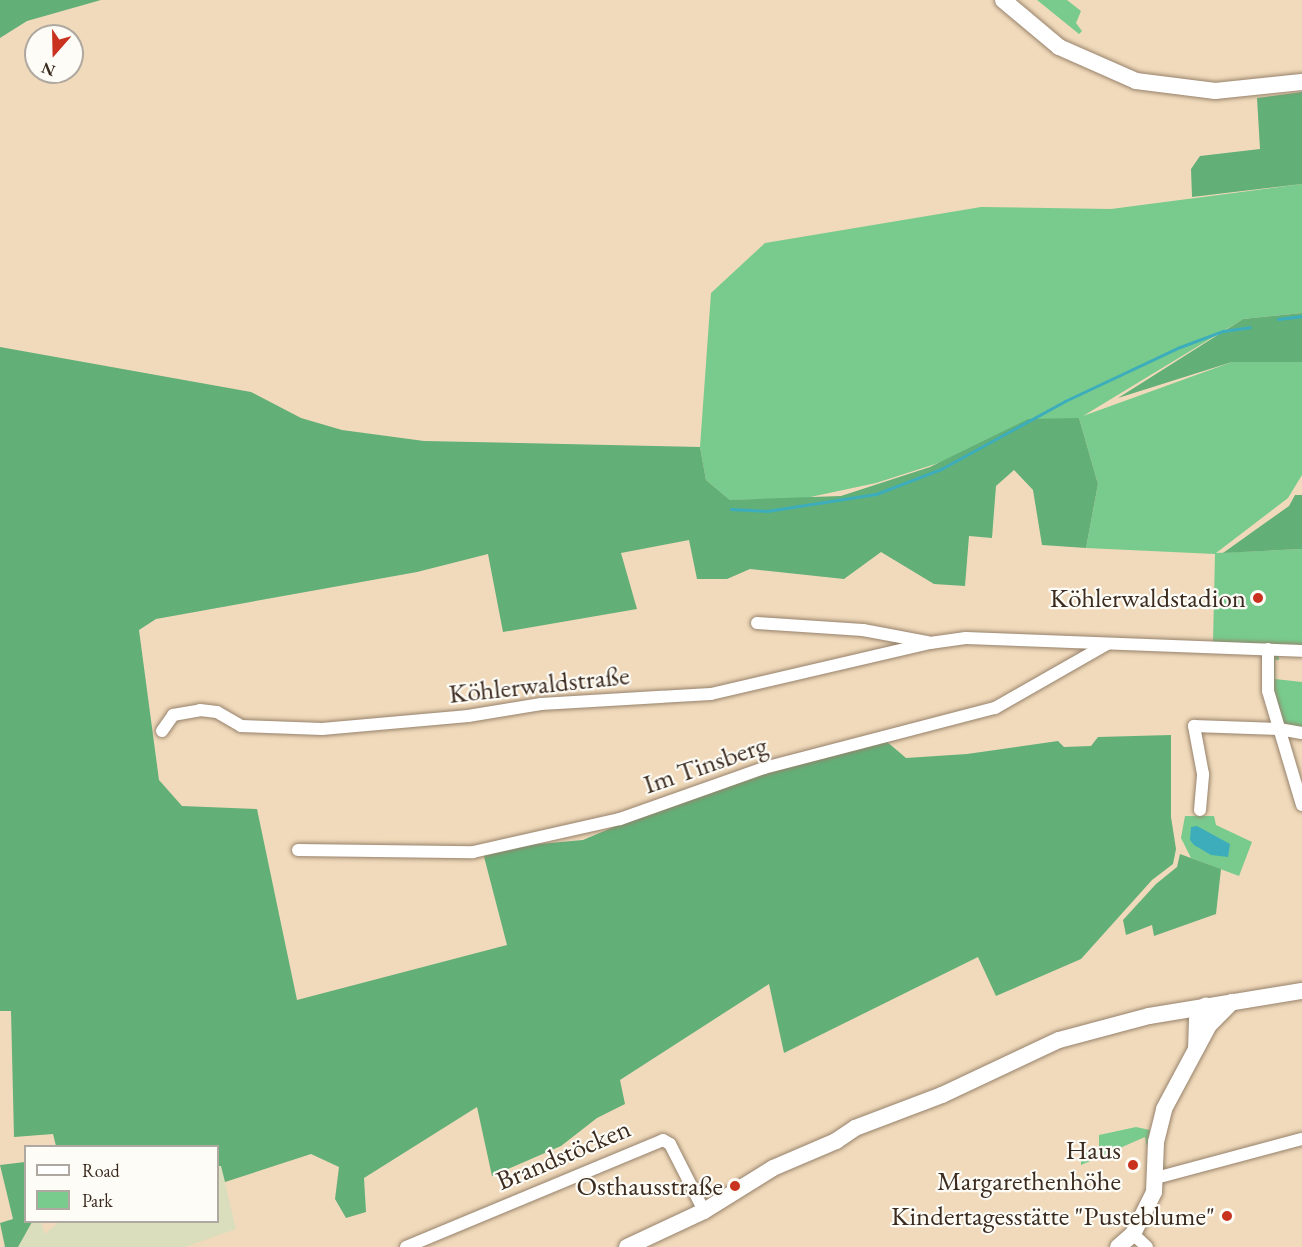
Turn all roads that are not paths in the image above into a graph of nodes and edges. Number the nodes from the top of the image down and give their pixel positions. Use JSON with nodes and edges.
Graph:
{"nodes":[{"id":1,"x":1003,"y":0,"type":"edge"},
{"id":2,"x":1302,"y":82,"type":"edge"},
{"id":3,"x":757,"y":623,"type":"dead end"},
{"id":4,"x":930,"y":643,"type":"junction"},
{"id":5,"x":1107,"y":644,"type":"junction"},
{"id":6,"x":1268,"y":649,"type":"junction"},
{"id":7,"x":1302,"y":651,"type":"edge"},
{"id":8,"x":1279,"y":729,"type":"junction"},
{"id":9,"x":162,"y":731,"type":"dead end"},
{"id":10,"x":1302,"y":733,"type":"edge"},
{"id":11,"x":1302,"y":805,"type":"edge"},
{"id":12,"x":1200,"y":810,"type":"dead end"},
{"id":13,"x":298,"y":850,"type":"dead end"},
{"id":14,"x":1302,"y":991,"type":"edge"},
{"id":15,"x":1201,"y":1013,"type":"junction"},
{"id":16,"x":1302,"y":1139,"type":"edge"},
{"id":17,"x":1156,"y":1178,"type":"junction"},
{"id":18,"x":704,"y":1210,"type":"junction"},
{"id":19,"x":1133,"y":1234,"type":"junction"},
{"id":20,"x":406,"y":1247,"type":"edge"},
{"id":21,"x":627,"y":1247,"type":"edge"},
{"id":22,"x":1118,"y":1247,"type":"edge"},
{"id":23,"x":1147,"y":1247,"type":"edge"}],
"edges":[{"from":1,"to":2,"type":"street"},
{"from":3,"to":4,"type":"street","name":"Köhlerwaldstraße"},
{"from":4,"to":5,"type":"street","name":"Köhlerwaldstraße"},
{"from":4,"to":9,"type":"street","name":"Köhlerwaldstraße"},
{"from":5,"to":6,"type":"street","name":"Köhlerwaldstraße"},
{"from":5,"to":13,"type":"street","name":"Im Tinsberg"},
{"from":6,"to":7,"type":"street","name":"Köhlerwaldstraße"},
{"from":6,"to":8,"type":"street"},
{"from":8,"to":10,"type":"street"},
{"from":8,"to":11,"type":"street"},
{"from":8,"to":12,"type":"street"},
{"from":14,"to":15,"type":"street"},
{"from":15,"to":17,"type":"street"},
{"from":15,"to":18,"type":"street"},
{"from":16,"to":17,"type":"street"},
{"from":17,"to":19,"type":"street"},
{"from":18,"to":20,"type":"street","name":"Brandstöcken"},
{"from":18,"to":21,"type":"street"},
{"from":19,"to":22,"type":"street"},
{"from":19,"to":23,"type":"street"}]}
